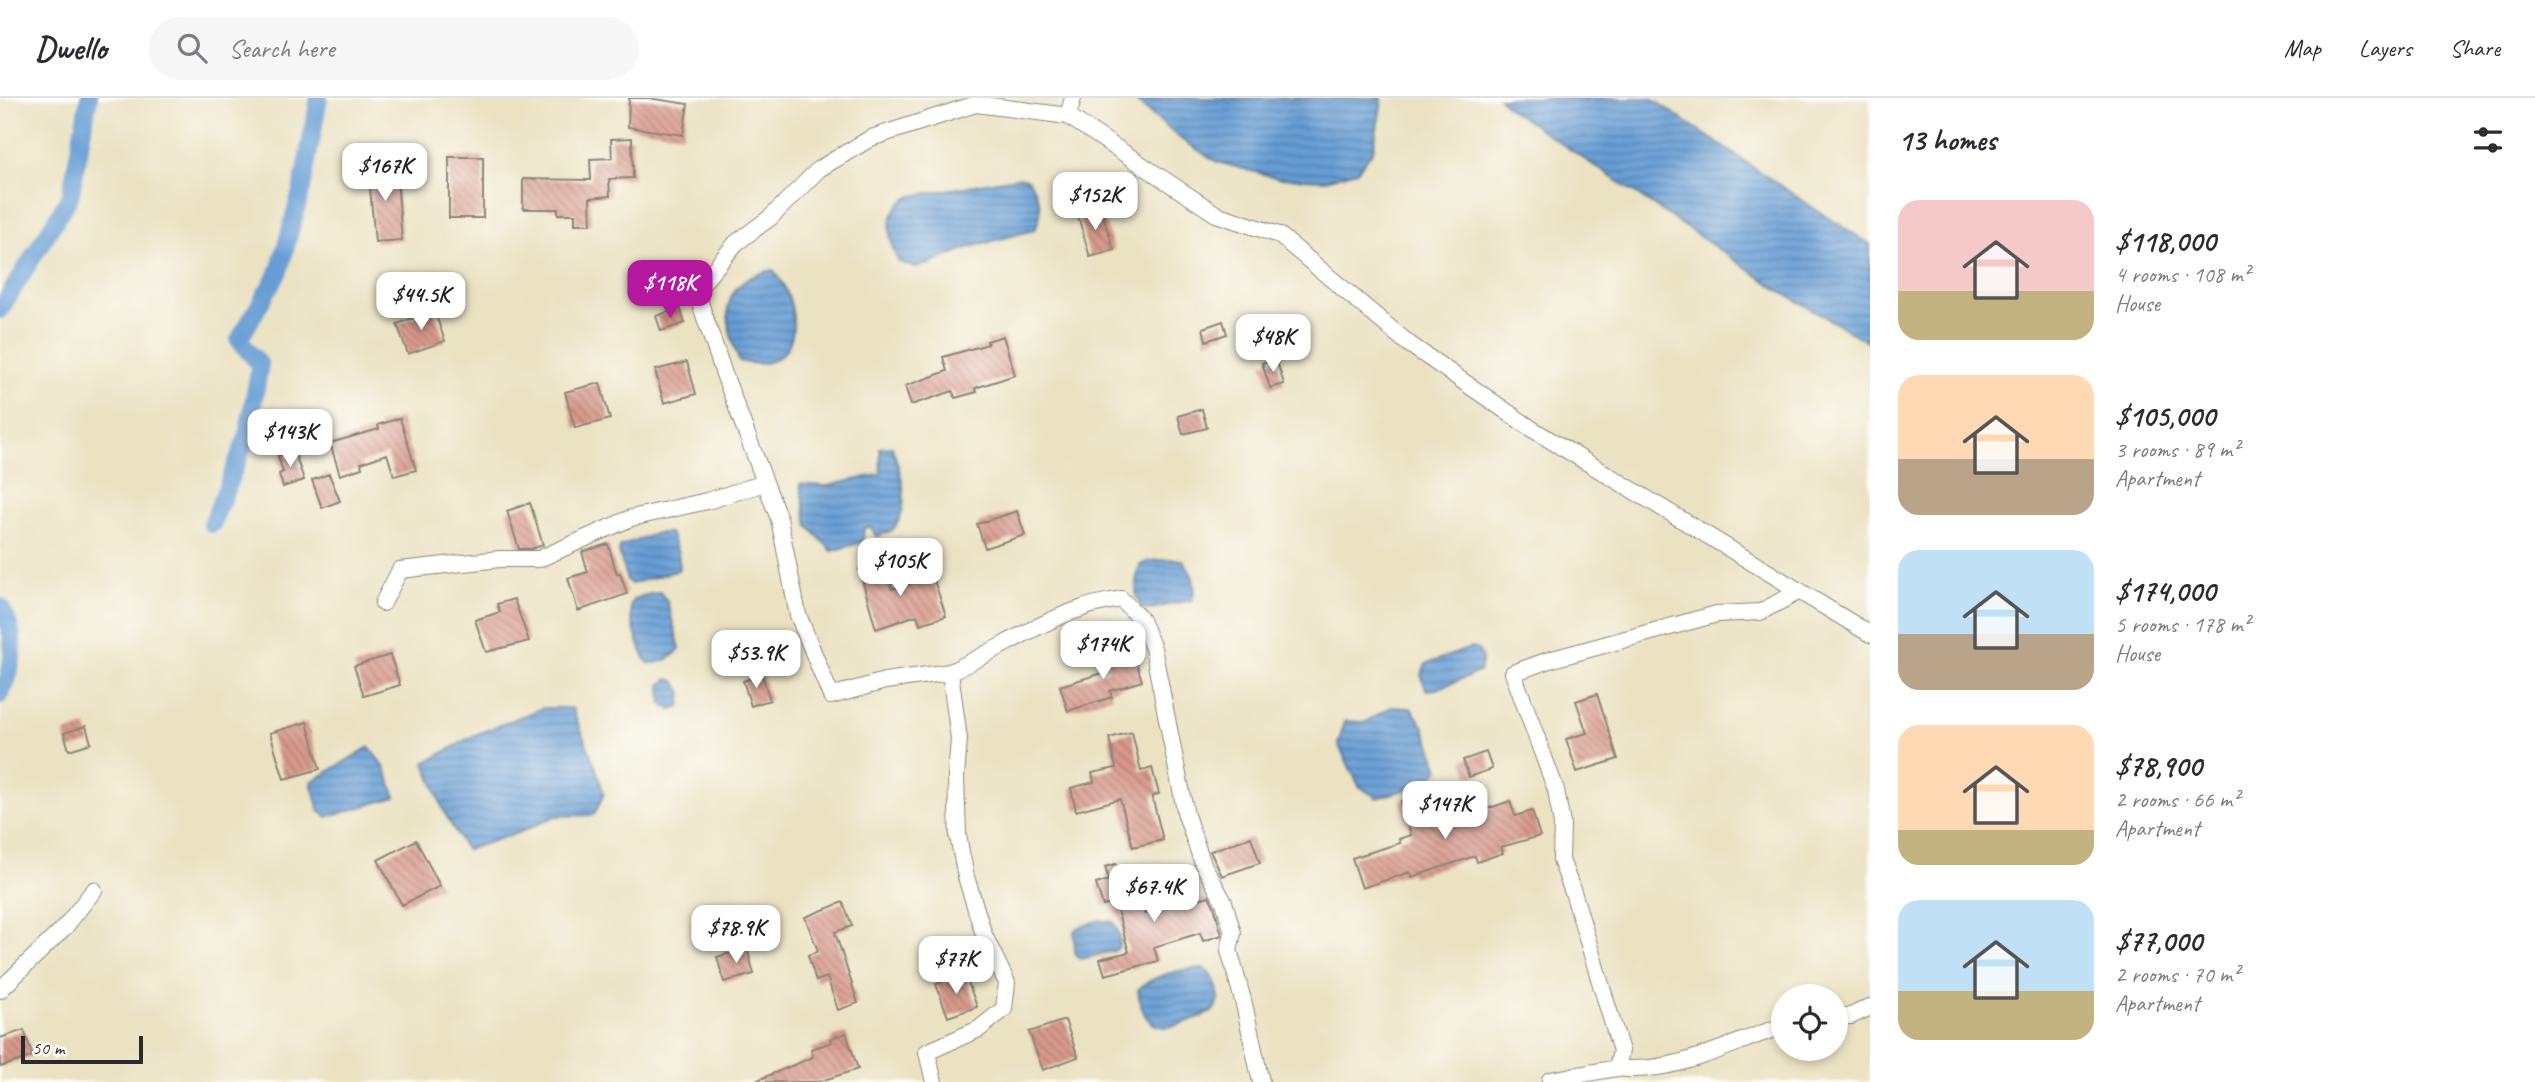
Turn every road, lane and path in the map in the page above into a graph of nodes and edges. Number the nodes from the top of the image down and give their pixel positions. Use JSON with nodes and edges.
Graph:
{"nodes":[{"id":1,"x":1073,"y":98,"type":"edge"},
{"id":2,"x":1068,"y":116,"type":"junction"},
{"id":3,"x":765,"y":483,"type":"junction"},
{"id":4,"x":1800,"y":590,"type":"junction"},
{"id":5,"x":383,"y":603,"type":"dead end"},
{"id":6,"x":1870,"y":634,"type":"edge"},
{"id":7,"x":950,"y":672,"type":"junction"},
{"id":8,"x":94,"y":890,"type":"dead end"},
{"id":9,"x":0,"y":990,"type":"edge"},
{"id":10,"x":1870,"y":1007,"type":"edge"},
{"id":11,"x":1848,"y":1016,"type":"edge"},
{"id":12,"x":1771,"y":1031,"type":"edge"},
{"id":13,"x":1617,"y":1068,"type":"junction"},
{"id":14,"x":934,"y":1082,"type":"edge"},
{"id":15,"x":1261,"y":1082,"type":"edge"},
{"id":16,"x":1550,"y":1082,"type":"edge"}],
"edges":[{"from":1,"to":2,"type":"street"},
{"from":2,"to":3,"type":"street"},
{"from":2,"to":4,"type":"street"},
{"from":3,"to":5,"type":"street"},
{"from":3,"to":7,"type":"street"},
{"from":4,"to":6,"type":"street"},
{"from":4,"to":13,"type":"street"},
{"from":7,"to":14,"type":"street"},
{"from":7,"to":15,"type":"street"},
{"from":8,"to":9,"type":"street"},
{"from":10,"to":11,"type":"street"},
{"from":12,"to":13,"type":"street"},
{"from":13,"to":16,"type":"street"}]}
